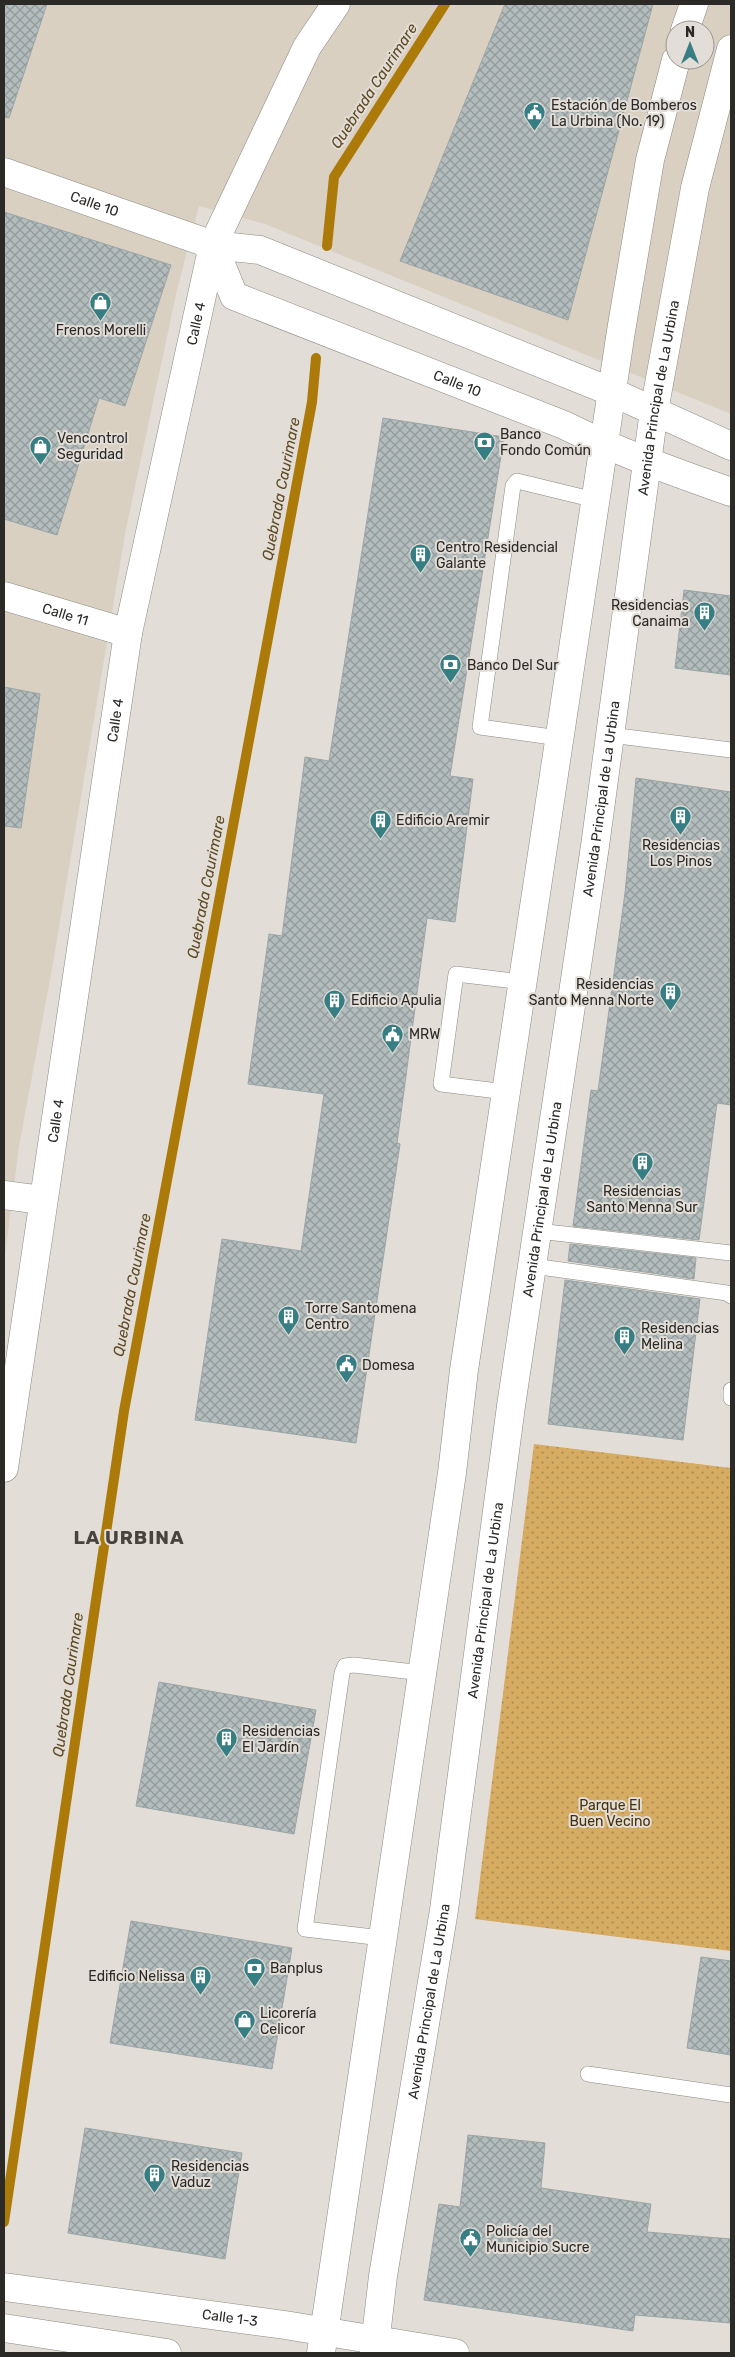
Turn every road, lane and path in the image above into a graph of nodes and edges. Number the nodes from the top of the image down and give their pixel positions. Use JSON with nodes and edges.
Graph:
{"nodes":[{"id":1,"x":336,"y":4,"type":"edge"},
{"id":2,"x":694,"y":4,"type":"edge"},
{"id":3,"x":688,"y":20,"type":"edge"},
{"id":4,"x":731,"y":49,"type":"edge"},
{"id":5,"x":673,"y":70,"type":"edge"},
{"id":6,"x":4,"y":172,"type":"edge"},
{"id":7,"x":213,"y":245,"type":"junction"},
{"id":8,"x":612,"y":392,"type":"junction"},
{"id":9,"x":654,"y":411,"type":"junction"},
{"id":10,"x":603,"y":444,"type":"junction"},
{"id":11,"x":731,"y":446,"type":"edge"},
{"id":12,"x":647,"y":462,"type":"junction"},
{"id":13,"x":731,"y":492,"type":"edge"},
{"id":14,"x":595,"y":500,"type":"junction"},
{"id":15,"x":4,"y":596,"type":"edge"},
{"id":16,"x":128,"y":633,"type":"junction"},
{"id":17,"x":610,"y":735,"type":"junction"},
{"id":18,"x":559,"y":738,"type":"junction"},
{"id":19,"x":731,"y":750,"type":"edge"},
{"id":20,"x":523,"y":982,"type":"junction"},
{"id":21,"x":506,"y":1092,"type":"junction"},
{"id":22,"x":4,"y":1195,"type":"edge"},
{"id":23,"x":42,"y":1200,"type":"junction"},
{"id":24,"x":538,"y":1231,"type":"junction"},
{"id":25,"x":731,"y":1253,"type":"edge"},
{"id":26,"x":532,"y":1266,"type":"junction"},
{"id":27,"x":731,"y":1296,"type":"edge"},
{"id":28,"x":731,"y":1390,"type":"edge"},
{"id":29,"x":731,"y":1398,"type":"edge"},
{"id":30,"x":4,"y":1468,"type":"edge"},
{"id":31,"x":422,"y":1673,"type":"junction"},
{"id":32,"x":382,"y":1938,"type":"junction"},
{"id":33,"x":588,"y":2074,"type":"dead end"},
{"id":34,"x":731,"y":2095,"type":"edge"},
{"id":35,"x":4,"y":2287,"type":"edge"},
{"id":36,"x":4,"y":2328,"type":"edge"},
{"id":37,"x":323,"y":2342,"type":"edge"},
{"id":38,"x":374,"y":2347,"type":"edge"},
{"id":39,"x":167,"y":2353,"type":"edge"},
{"id":40,"x":455,"y":2353,"type":"edge"}],
"edges":[{"from":1,"to":7,"type":"main road","name":"Calle 4"},
{"from":2,"to":3,"type":"main road"},
{"from":4,"to":9,"type":"main road","name":"Avenida Principal de La Urbina"},
{"from":5,"to":8,"type":"main road"},
{"from":6,"to":7,"type":"main road","name":"Calle 10"},
{"from":7,"to":8,"type":"main road","name":"Calle 10"},
{"from":7,"to":10,"type":"main road","name":"Calle 10"},
{"from":7,"to":16,"type":"main road","name":"Calle 4"},
{"from":8,"to":9,"type":"main road","name":"Calle 10"},
{"from":8,"to":10,"type":"main road"},
{"from":9,"to":11,"type":"main road","name":"Calle 10"},
{"from":9,"to":12,"type":"main road","name":"Avenida Principal de La Urbina"},
{"from":10,"to":12,"type":"main road","name":"Calle 10"},
{"from":10,"to":14,"type":"main road"},
{"from":12,"to":13,"type":"main road","name":"Calle 10"},
{"from":12,"to":17,"type":"main road","name":"Avenida Principal de La Urbina"},
{"from":14,"to":18,"type":"main road"},
{"from":14,"to":18,"type":"lane"},
{"from":15,"to":16,"type":"main road","name":"Calle 11"},
{"from":16,"to":23,"type":"main road","name":"Calle 4"},
{"from":17,"to":19,"type":"lane"},
{"from":17,"to":24,"type":"main road","name":"Avenida Principal de La Urbina"},
{"from":18,"to":20,"type":"main road"},
{"from":20,"to":21,"type":"main road"},
{"from":20,"to":21,"type":"lane"},
{"from":21,"to":31,"type":"main road"},
{"from":22,"to":23,"type":"main road"},
{"from":23,"to":30,"type":"main road","name":"Calle 4"},
{"from":24,"to":25,"type":"lane"},
{"from":24,"to":26,"type":"main road","name":"Avenida Principal de La Urbina"},
{"from":26,"to":27,"type":"lane"},
{"from":26,"to":38,"type":"main road","name":"Avenida Principal de La Urbina"},
{"from":28,"to":29,"type":"lane"},
{"from":31,"to":32,"type":"main road"},
{"from":31,"to":32,"type":"lane"},
{"from":32,"to":37,"type":"main road"},
{"from":33,"to":34,"type":"lane"},
{"from":35,"to":37,"type":"main road","name":"Calle 1-3"},
{"from":36,"to":39,"type":"main road"},
{"from":37,"to":38,"type":"main road","name":"Calle 1-3"},
{"from":38,"to":40,"type":"main road","name":"Calle 1-3"}]}
